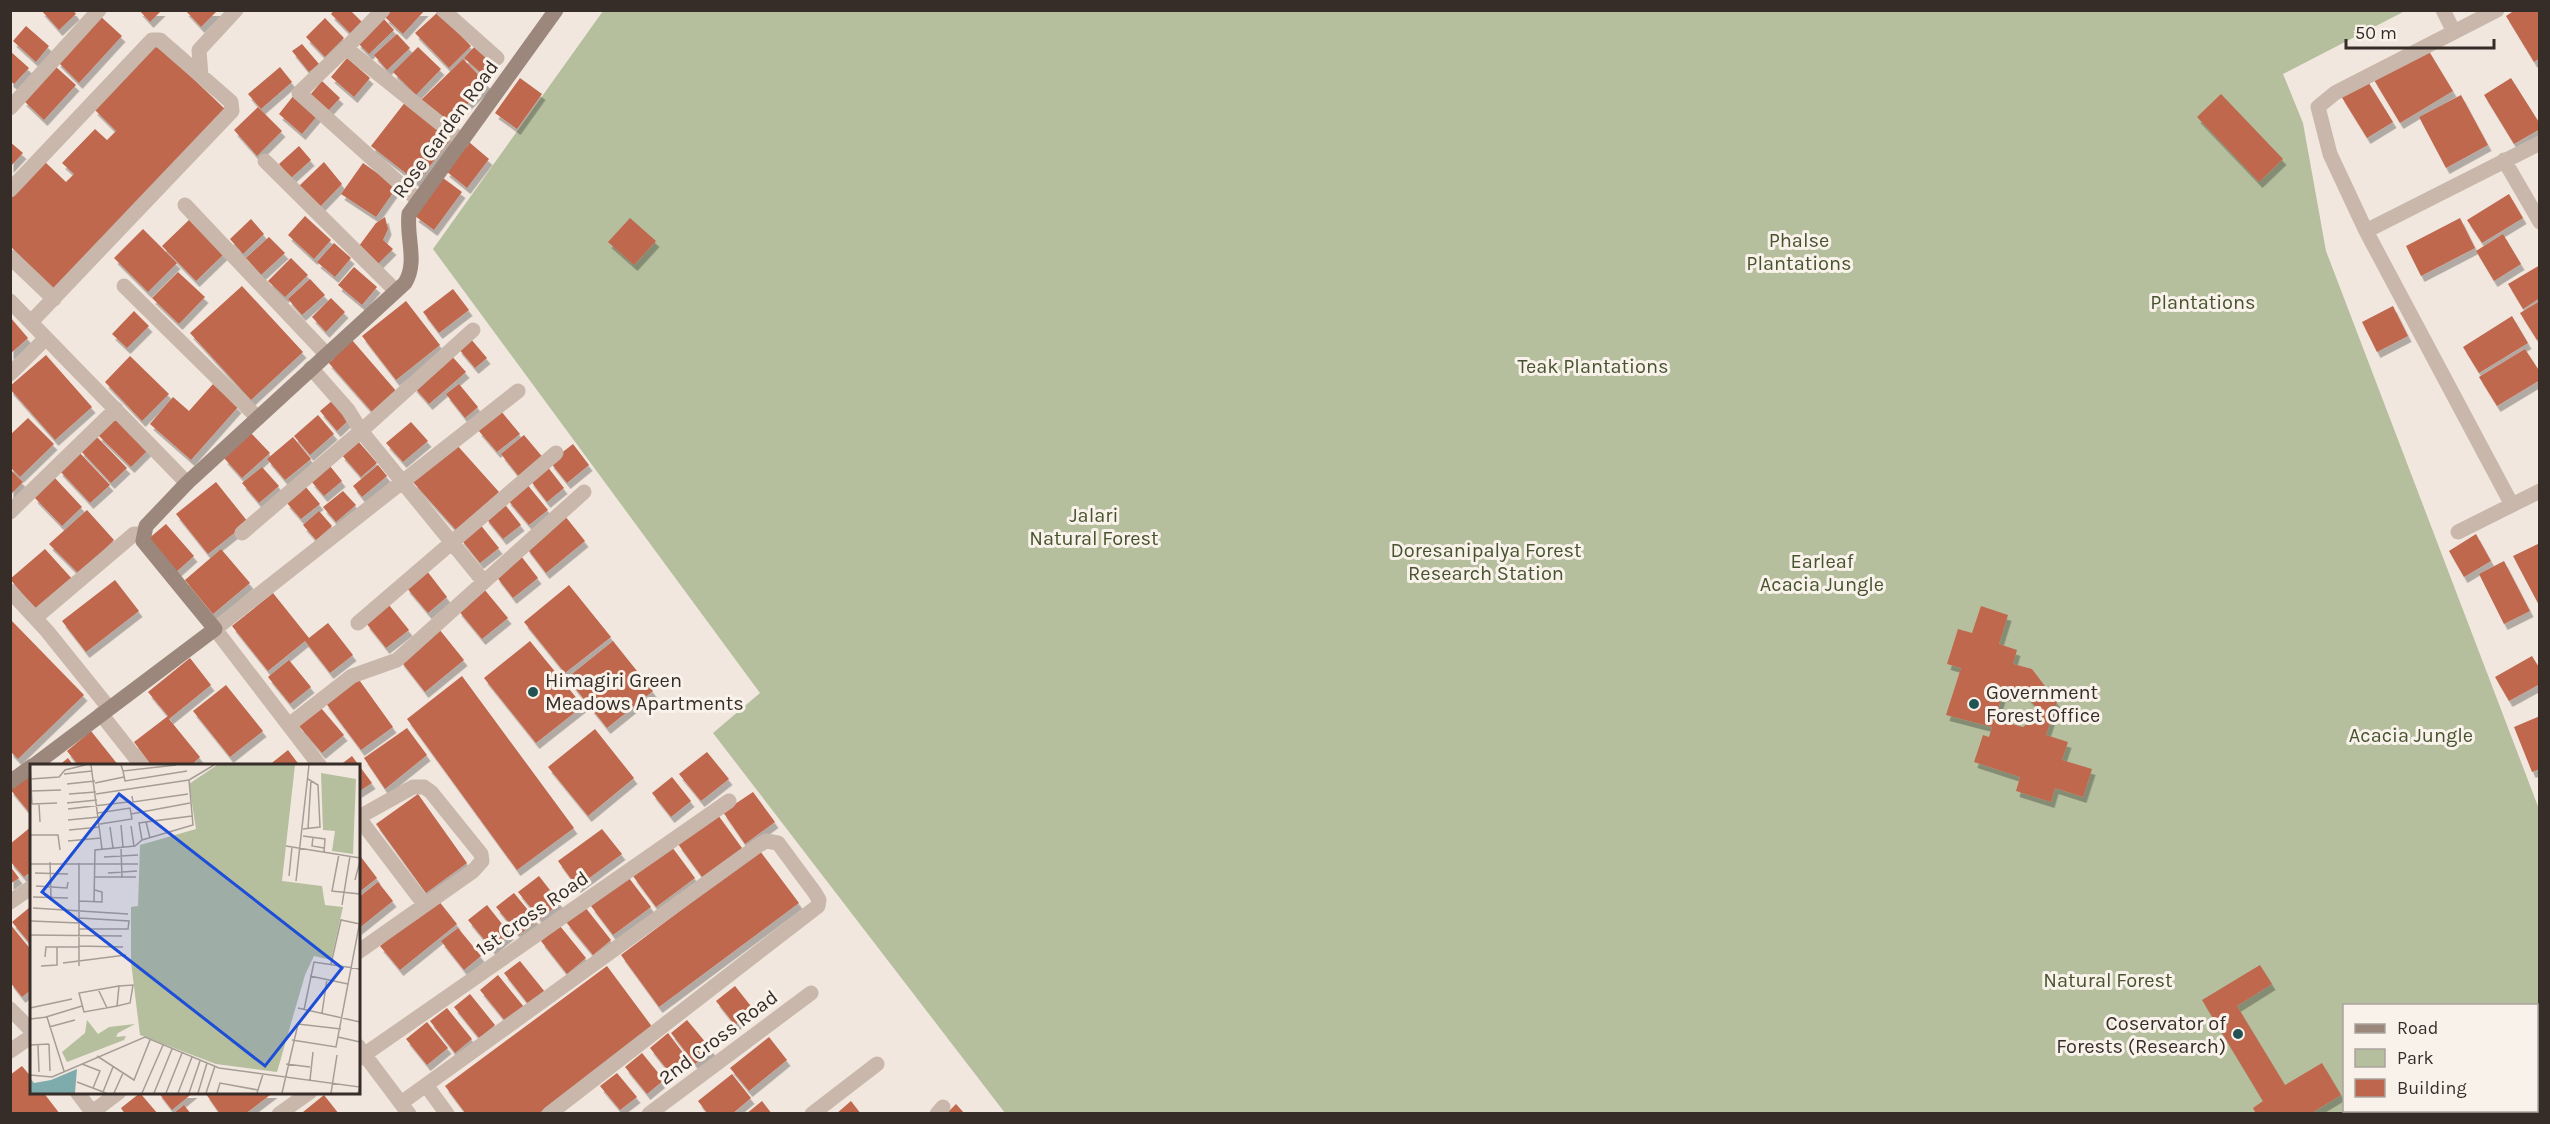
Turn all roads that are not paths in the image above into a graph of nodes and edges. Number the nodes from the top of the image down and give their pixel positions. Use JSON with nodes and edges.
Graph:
{"nodes":[{"id":1,"x":99,"y":10,"type":"edge"},
{"id":2,"x":236,"y":10,"type":"edge"},
{"id":3,"x":383,"y":10,"type":"edge"},
{"id":4,"x":443,"y":10,"type":"edge"},
{"id":5,"x":556,"y":10,"type":"edge"},
{"id":6,"x":2443,"y":10,"type":"edge"},
{"id":7,"x":2498,"y":10,"type":"edge"},
{"id":8,"x":2454,"y":32,"type":"junction"},
{"id":9,"x":346,"y":48,"type":"junction"},
{"id":10,"x":497,"y":58,"type":"dead end"},
{"id":11,"x":201,"y":76,"type":"junction"},
{"id":12,"x":10,"y":108,"type":"edge"},
{"id":13,"x":462,"y":141,"type":"junction"},
{"id":14,"x":2540,"y":143,"type":"edge"},
{"id":15,"x":2504,"y":160,"type":"junction"},
{"id":16,"x":265,"y":161,"type":"dead end"},
{"id":17,"x":10,"y":190,"type":"edge"},
{"id":18,"x":418,"y":200,"type":"junction"},
{"id":19,"x":185,"y":205,"type":"dead end"},
{"id":20,"x":2540,"y":222,"type":"edge"},
{"id":21,"x":2366,"y":231,"type":"junction"},
{"id":22,"x":10,"y":257,"type":"edge"},
{"id":23,"x":124,"y":286,"type":"dead end"},
{"id":24,"x":400,"y":287,"type":"junction"},
{"id":25,"x":54,"y":299,"type":"junction"},
{"id":26,"x":10,"y":301,"type":"edge"},
{"id":27,"x":31,"y":322,"type":"junction"},
{"id":28,"x":473,"y":330,"type":"dead end"},
{"id":29,"x":46,"y":338,"type":"junction"},
{"id":30,"x":327,"y":355,"type":"junction"},
{"id":31,"x":311,"y":368,"type":"junction"},
{"id":32,"x":10,"y":374,"type":"edge"},
{"id":33,"x":518,"y":391,"type":"dead end"},
{"id":34,"x":116,"y":409,"type":"junction"},
{"id":35,"x":258,"y":418,"type":"junction"},
{"id":36,"x":361,"y":431,"type":"junction"},
{"id":37,"x":556,"y":453,"type":"dead end"},
{"id":38,"x":188,"y":483,"type":"junction"},
{"id":39,"x":402,"y":483,"type":"junction"},
{"id":40,"x":2540,"y":490,"type":"edge"},
{"id":41,"x":584,"y":492,"type":"dead end"},
{"id":42,"x":2512,"y":505,"type":"junction"},
{"id":43,"x":10,"y":512,"type":"edge"},
{"id":44,"x":2458,"y":532,"type":"dead end"},
{"id":45,"x":242,"y":533,"type":"dead end"},
{"id":46,"x":143,"y":534,"type":"junction"},
{"id":47,"x":451,"y":542,"type":"junction"},
{"id":48,"x":484,"y":582,"type":"junction"},
{"id":49,"x":10,"y":591,"type":"edge"},
{"id":50,"x":35,"y":618,"type":"junction"},
{"id":51,"x":358,"y":622,"type":"dead end"},
{"id":52,"x":215,"y":629,"type":"junction"},
{"id":53,"x":105,"y":711,"type":"junction"},
{"id":54,"x":289,"y":725,"type":"junction"},
{"id":55,"x":35,"y":764,"type":"edge"},
{"id":56,"x":141,"y":764,"type":"edge"},
{"id":57,"x":319,"y":764,"type":"edge"},
{"id":58,"x":30,"y":767,"type":"edge"},
{"id":59,"x":10,"y":782,"type":"edge"},
{"id":60,"x":729,"y":801,"type":"dead end"},
{"id":61,"x":360,"y":816,"type":"edge"},
{"id":62,"x":360,"y":818,"type":"edge"},
{"id":63,"x":30,"y":888,"type":"edge"},
{"id":64,"x":10,"y":902,"type":"edge"},
{"id":65,"x":424,"y":904,"type":"junction"},
{"id":66,"x":360,"y":951,"type":"edge"},
{"id":67,"x":812,"y":993,"type":"dead end"},
{"id":68,"x":10,"y":1009,"type":"edge"},
{"id":69,"x":30,"y":1029,"type":"edge"},
{"id":70,"x":30,"y":1037,"type":"edge"},
{"id":71,"x":10,"y":1051,"type":"edge"},
{"id":72,"x":361,"y":1053,"type":"edge"},
{"id":73,"x":877,"y":1064,"type":"dead end"},
{"id":74,"x":426,"y":1085,"type":"junction"},
{"id":75,"x":78,"y":1094,"type":"edge"},
{"id":76,"x":116,"y":1094,"type":"edge"},
{"id":77,"x":307,"y":1094,"type":"edge"},
{"id":78,"x":405,"y":1108,"type":"edge"},
{"id":79,"x":91,"y":1113,"type":"edge"},
{"id":80,"x":279,"y":1113,"type":"edge"},
{"id":81,"x":447,"y":1113,"type":"edge"},
{"id":82,"x":549,"y":1113,"type":"edge"},
{"id":83,"x":650,"y":1113,"type":"edge"},
{"id":84,"x":812,"y":1113,"type":"edge"}],
"edges":[{"from":1,"to":12,"type":"street"},
{"from":2,"to":11,"type":"street"},
{"from":3,"to":9,"type":"street"},
{"from":4,"to":10,"type":"street"},
{"from":5,"to":13,"type":"street","name":"Rose Garden Road"},
{"from":6,"to":8,"type":"street"},
{"from":7,"to":8,"type":"street"},
{"from":8,"to":21,"type":"street"},
{"from":9,"to":13,"type":"street"},
{"from":9,"to":18,"type":"street"},
{"from":11,"to":17,"type":"street"},
{"from":11,"to":25,"type":"street"},
{"from":13,"to":18,"type":"street","name":"Rose Garden Road"},
{"from":14,"to":15,"type":"street"},
{"from":15,"to":20,"type":"street"},
{"from":15,"to":21,"type":"street"},
{"from":16,"to":24,"type":"street"},
{"from":18,"to":24,"type":"street","name":"Rose Garden Road"},
{"from":19,"to":30,"type":"street"},
{"from":21,"to":42,"type":"street"},
{"from":22,"to":25,"type":"street"},
{"from":23,"to":35,"type":"street"},
{"from":24,"to":30,"type":"street"},
{"from":25,"to":27,"type":"street"},
{"from":26,"to":27,"type":"street"},
{"from":27,"to":29,"type":"street"},
{"from":28,"to":36,"type":"street"},
{"from":29,"to":32,"type":"street"},
{"from":29,"to":34,"type":"street"},
{"from":30,"to":31,"type":"street"},
{"from":31,"to":35,"type":"street"},
{"from":31,"to":36,"type":"street"},
{"from":33,"to":39,"type":"street"},
{"from":34,"to":38,"type":"street"},
{"from":34,"to":43,"type":"street"},
{"from":35,"to":38,"type":"street"},
{"from":36,"to":39,"type":"street"},
{"from":36,"to":45,"type":"street"},
{"from":37,"to":47,"type":"street"},
{"from":38,"to":46,"type":"street"},
{"from":39,"to":47,"type":"street"},
{"from":39,"to":52,"type":"street"},
{"from":40,"to":42,"type":"street"},
{"from":41,"to":48,"type":"street"},
{"from":42,"to":44,"type":"street"},
{"from":46,"to":50,"type":"street"},
{"from":46,"to":52,"type":"street"},
{"from":47,"to":48,"type":"street"},
{"from":47,"to":51,"type":"street"},
{"from":48,"to":54,"type":"street"},
{"from":49,"to":50,"type":"street"},
{"from":50,"to":53,"type":"street"},
{"from":52,"to":53,"type":"street"},
{"from":52,"to":54,"type":"street"},
{"from":53,"to":55,"type":"street"},
{"from":53,"to":56,"type":"street"},
{"from":54,"to":57,"type":"street"},
{"from":58,"to":59,"type":"street"},
{"from":60,"to":72,"type":"street","name":"1st Cross Road"},
{"from":61,"to":65,"type":"street"},
{"from":62,"to":65,"type":"street"},
{"from":63,"to":64,"type":"street"},
{"from":65,"to":66,"type":"street"},
{"from":67,"to":83,"type":"street","name":"2nd Cross Road"},
{"from":68,"to":69,"type":"street"},
{"from":70,"to":71,"type":"street"},
{"from":72,"to":78,"type":"street"},
{"from":73,"to":84,"type":"street"},
{"from":74,"to":78,"type":"street"},
{"from":74,"to":81,"type":"street"},
{"from":74,"to":82,"type":"street"},
{"from":75,"to":79,"type":"street"},
{"from":76,"to":79,"type":"street"},
{"from":77,"to":80,"type":"street"}]}
